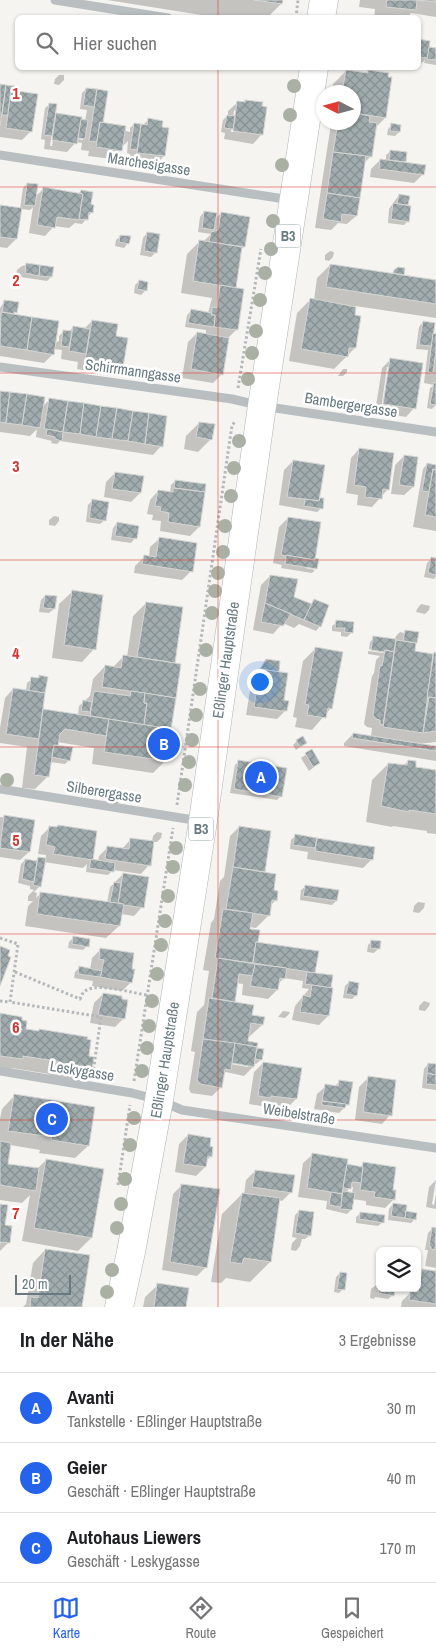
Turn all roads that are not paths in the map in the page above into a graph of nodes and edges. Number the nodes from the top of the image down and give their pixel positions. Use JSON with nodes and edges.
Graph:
{"nodes":[{"id":1,"x":55,"y":0,"type":"edge"},
{"id":2,"x":324,"y":0,"type":"edge"},
{"id":3,"x":149,"y":15,"type":"edge"},
{"id":4,"x":322,"y":15,"type":"edge"},
{"id":5,"x":314,"y":70,"type":"edge"},
{"id":6,"x":0,"y":155,"type":"edge"},
{"id":7,"x":294,"y":200,"type":"junction"},
{"id":8,"x":0,"y":367,"type":"edge"},
{"id":9,"x":249,"y":405,"type":"junction"},
{"id":10,"x":436,"y":432,"type":"edge"},
{"id":11,"x":0,"y":789,"type":"edge"},
{"id":12,"x":203,"y":821,"type":"junction"},
{"id":13,"x":0,"y":1071,"type":"edge"},
{"id":14,"x":159,"y":1100,"type":"junction"},
{"id":15,"x":436,"y":1148,"type":"edge"},
{"id":16,"x":131,"y":1252,"type":"junction"},
{"id":17,"x":119,"y":1307,"type":"edge"},
{"id":18,"x":129,"y":1307,"type":"edge"}],
"edges":[{"from":1,"to":3,"type":"street"},
{"from":2,"to":4,"type":"main road"},
{"from":5,"to":7,"type":"main road","name":"Eßlinger Hauptstraße","number":"B3"},
{"from":6,"to":7,"type":"street","name":"Marchesigasse"},
{"from":7,"to":9,"type":"main road","name":"Eßlinger Hauptstraße","number":"B3"},
{"from":8,"to":9,"type":"street","name":"Schirrmanngasse"},
{"from":9,"to":10,"type":"street","name":"Bambergergasse"},
{"from":9,"to":12,"type":"main road","name":"Eßlinger Hauptstraße","number":"B3"},
{"from":11,"to":12,"type":"street","name":"Silberergasse"},
{"from":12,"to":14,"type":"main road","name":"Eßlinger Hauptstraße","number":"B3"},
{"from":13,"to":14,"type":"street","name":"Leskygasse"},
{"from":14,"to":15,"type":"street","name":"Weibelstraße"},
{"from":14,"to":16,"type":"main road","name":"Eßlinger Hauptstraße","number":"B3"},
{"from":16,"to":17,"type":"main road","name":"Eßlinger Hauptstraße","number":"B3"},
{"from":16,"to":18,"type":"main road","name":"Eßlinger Hauptstraße","number":"B3"}]}
